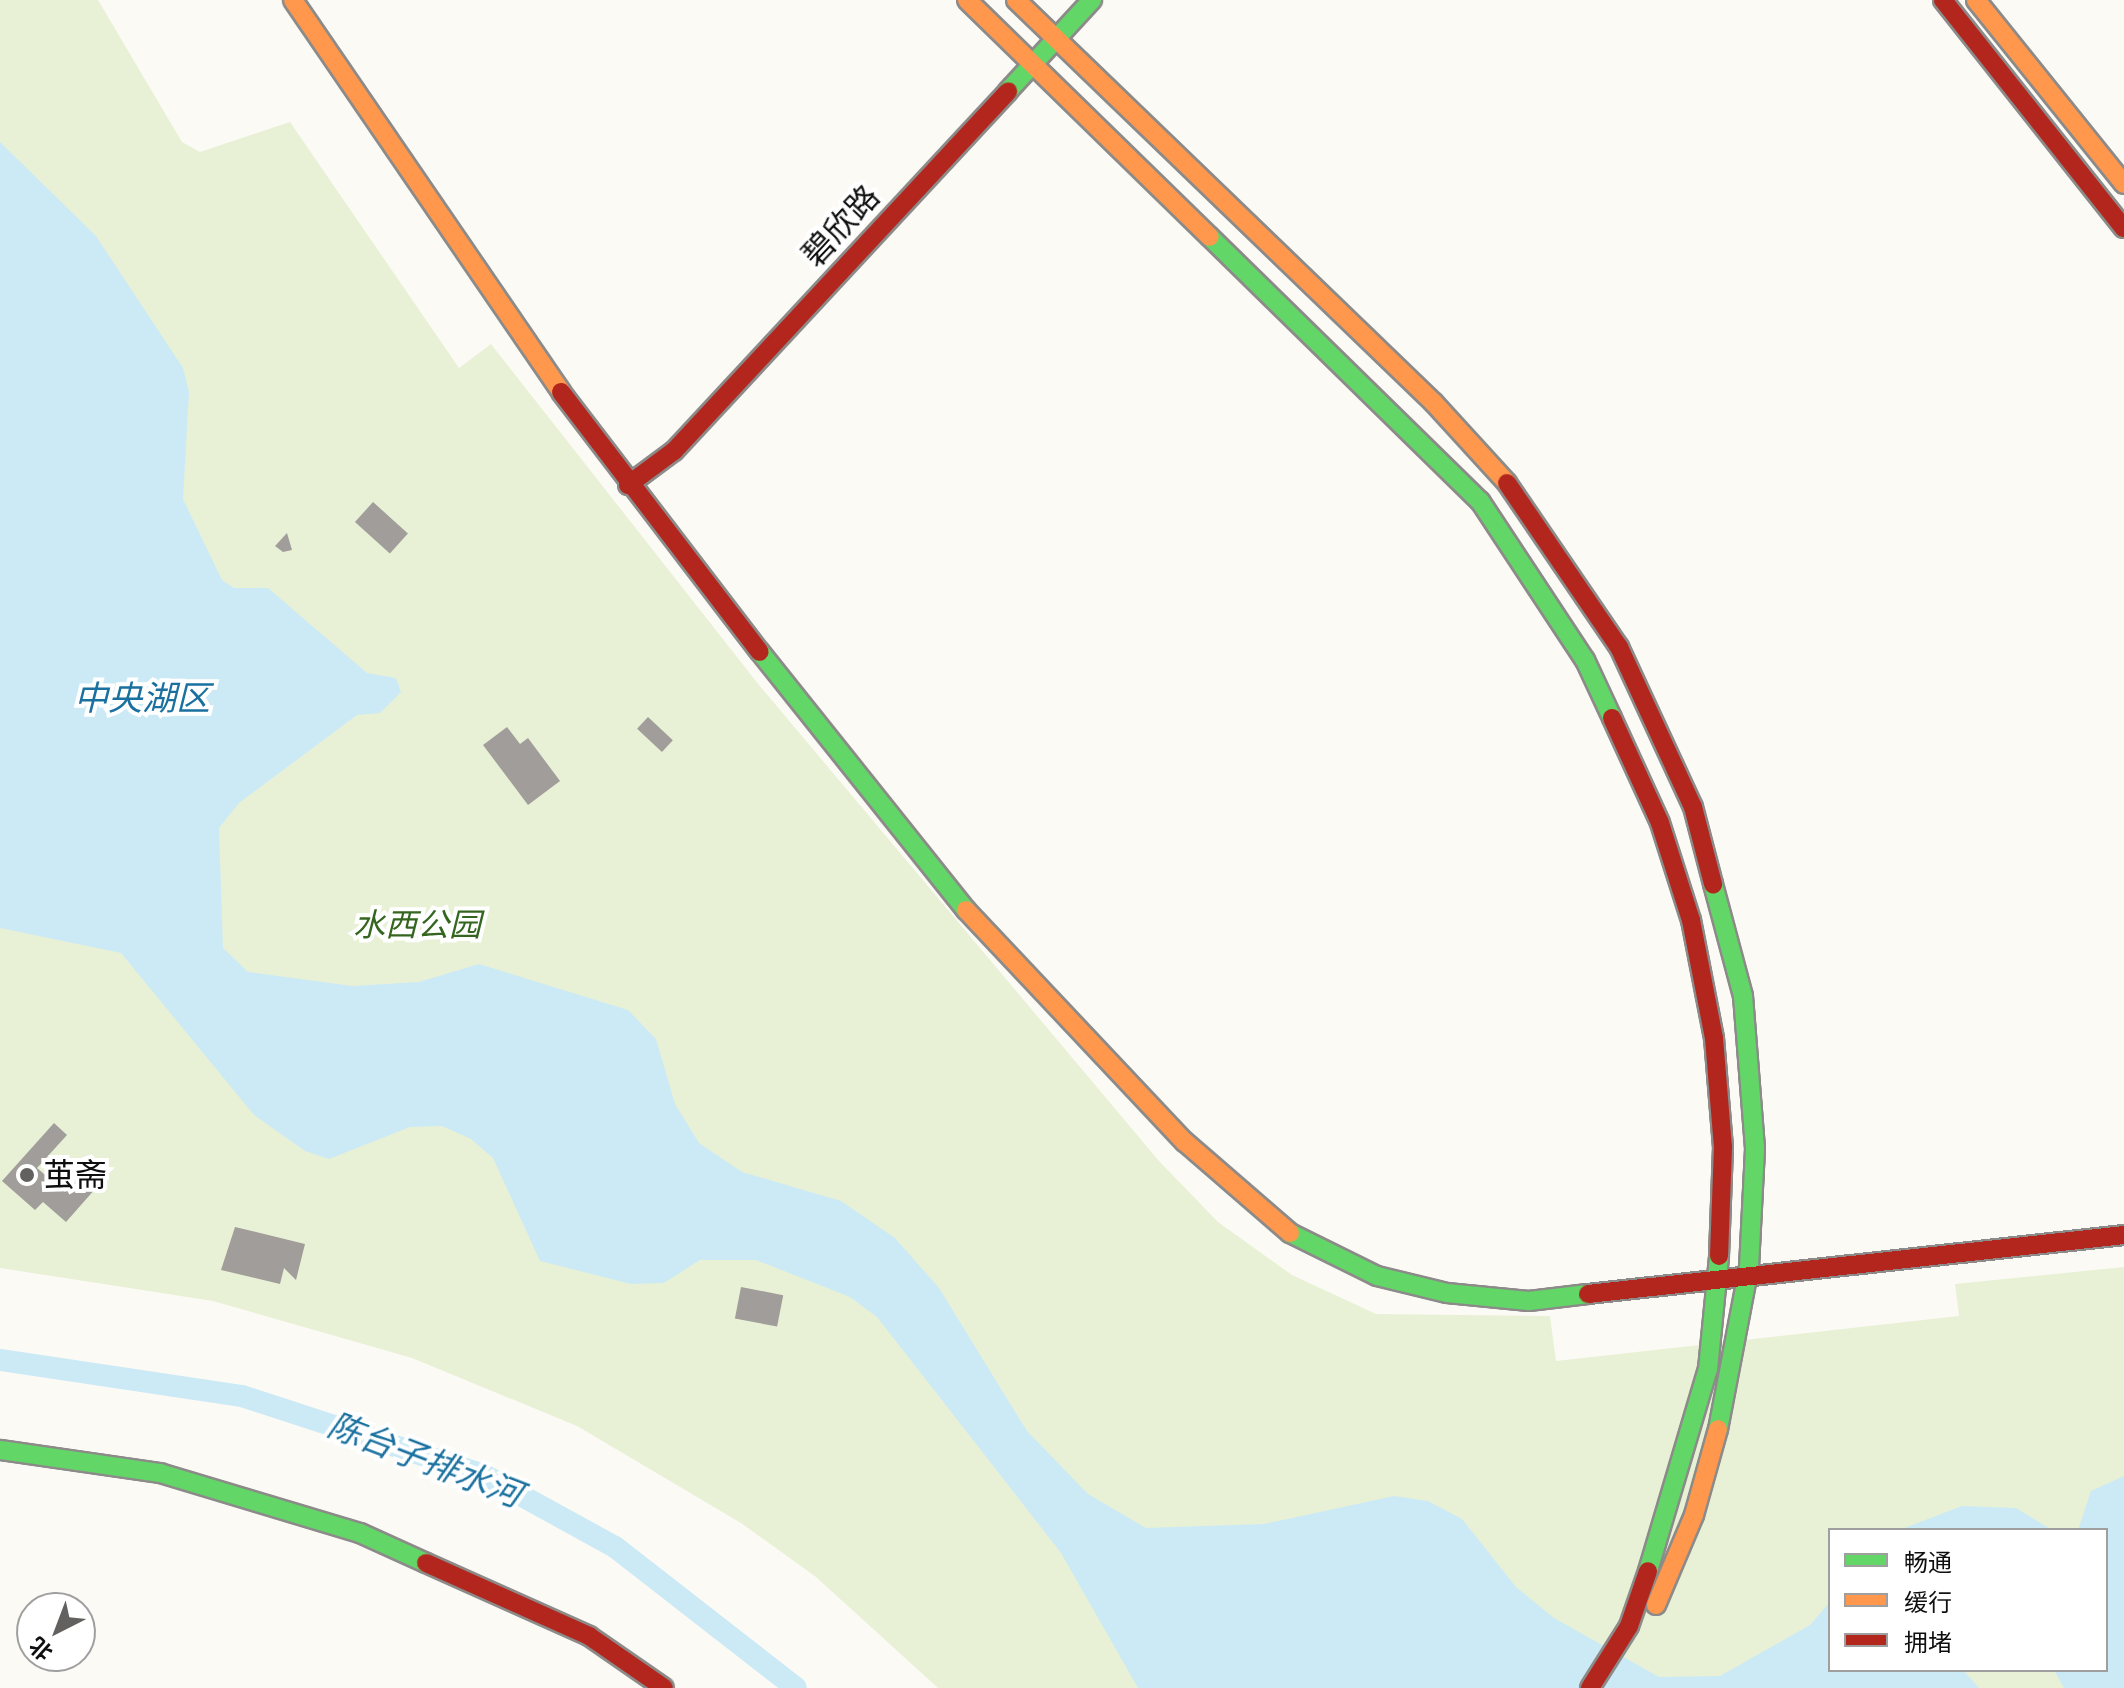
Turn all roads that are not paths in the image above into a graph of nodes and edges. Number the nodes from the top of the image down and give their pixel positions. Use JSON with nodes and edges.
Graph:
{"nodes":[{"id":1,"x":293,"y":0,"type":"edge"},
{"id":2,"x":305,"y":0,"type":"edge"},
{"id":3,"x":967,"y":0,"type":"edge"},
{"id":4,"x":1016,"y":0,"type":"edge"},
{"id":5,"x":1069,"y":0,"type":"edge"},
{"id":6,"x":1092,"y":0,"type":"edge"},
{"id":7,"x":1943,"y":0,"type":"edge"},
{"id":8,"x":1976,"y":0,"type":"edge"},
{"id":9,"x":1051,"y":32,"type":"junction"},
{"id":10,"x":1027,"y":58,"type":"junction"},
{"id":11,"x":2124,"y":184,"type":"edge"},
{"id":12,"x":2124,"y":228,"type":"edge"},
{"id":13,"x":629,"y":477,"type":"junction"},
{"id":14,"x":2124,"y":1224,"type":"edge"},
{"id":15,"x":2124,"y":1235,"type":"edge"},
{"id":16,"x":1748,"y":1272,"type":"junction"},
{"id":17,"x":1718,"y":1276,"type":"junction"},
{"id":18,"x":0,"y":1450,"type":"edge"},
{"id":19,"x":1635,"y":1629,"type":"junction"},
{"id":20,"x":664,"y":1688,"type":"edge"},
{"id":21,"x":1590,"y":1688,"type":"edge"},
{"id":22,"x":1607,"y":1688,"type":"edge"}],
"edges":[{"from":1,"to":13,"type":"street"},
{"from":2,"to":13,"type":"street"},
{"from":3,"to":10,"type":"street"},
{"from":4,"to":9,"type":"street"},
{"from":5,"to":9,"type":"street","name":"碧欣路"},
{"from":6,"to":9,"type":"street","name":"碧欣路"},
{"from":7,"to":12,"type":"street"},
{"from":8,"to":11,"type":"street"},
{"from":9,"to":10,"type":"street","name":"碧欣路"},
{"from":9,"to":16,"type":"street"},
{"from":10,"to":13,"type":"street","name":"碧欣路"},
{"from":10,"to":17,"type":"street"},
{"from":13,"to":17,"type":"street"},
{"from":14,"to":16,"type":"street"},
{"from":15,"to":16,"type":"street"},
{"from":16,"to":17,"type":"street"},
{"from":16,"to":19,"type":"street"},
{"from":17,"to":19,"type":"street"},
{"from":18,"to":20,"type":"street"},
{"from":19,"to":21,"type":"street"},
{"from":19,"to":22,"type":"street"}]}
